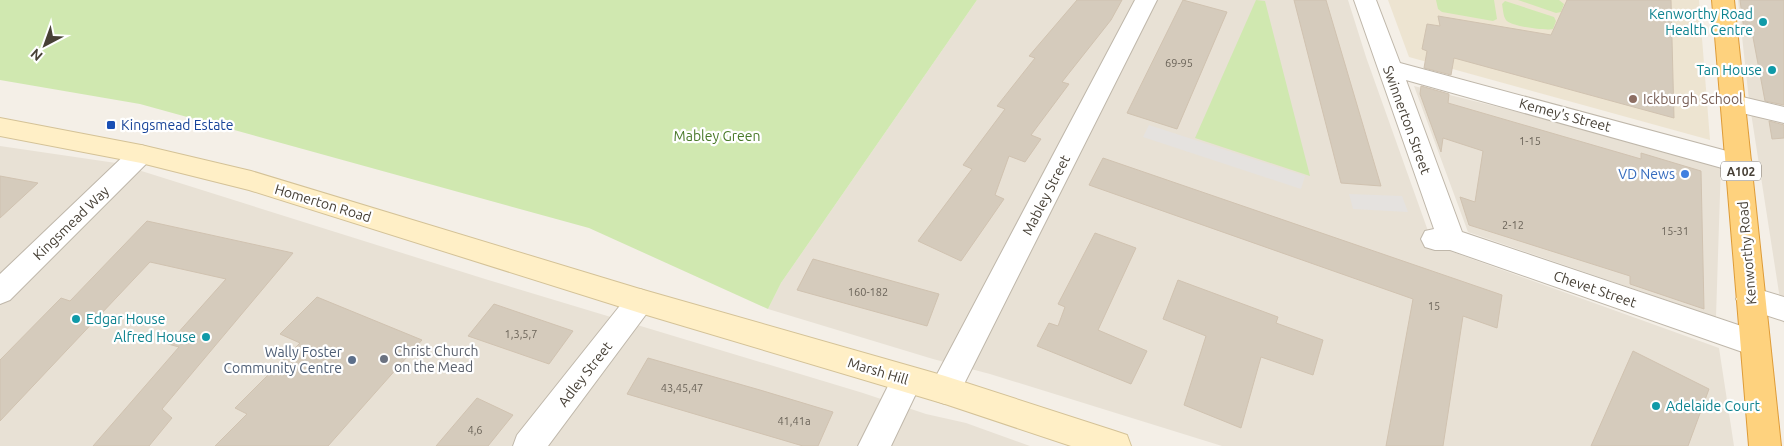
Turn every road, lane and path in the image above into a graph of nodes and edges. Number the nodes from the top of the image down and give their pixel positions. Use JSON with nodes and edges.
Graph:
{"nodes":[{"id":1,"x":1146,"y":0,"type":"edge"},
{"id":2,"x":1365,"y":0,"type":"edge"},
{"id":3,"x":1723,"y":0,"type":"edge"},
{"id":4,"x":1388,"y":69,"type":"junction"},
{"id":5,"x":1734,"y":103,"type":"junction"},
{"id":6,"x":1784,"y":115,"type":"edge"},
{"id":7,"x":0,"y":127,"type":"edge"},
{"id":8,"x":142,"y":154,"type":"junction"},
{"id":9,"x":1740,"y":164,"type":"junction"},
{"id":10,"x":1443,"y":239,"type":"joint"},
{"id":11,"x":0,"y":292,"type":"edge"},
{"id":12,"x":1751,"y":299,"type":"junction"},
{"id":13,"x":640,"y":302,"type":"junction"},
{"id":14,"x":1784,"y":309,"type":"edge"},
{"id":15,"x":1754,"y":343,"type":"junction"},
{"id":16,"x":906,"y":379,"type":"junction"},
{"id":17,"x":945,"y":390,"type":"junction"},
{"id":18,"x":529,"y":446,"type":"edge"},
{"id":19,"x":874,"y":446,"type":"edge"},
{"id":20,"x":1114,"y":446,"type":"edge"},
{"id":21,"x":1765,"y":446,"type":"edge"}],
"edges":[{"from":1,"to":17,"type":"street","name":"Mabley Street"},
{"from":2,"to":4,"type":"street","name":"Swinnerton Street"},
{"from":3,"to":5,"type":"highway","name":"Kenworthy Road","number":"A102"},
{"from":4,"to":9,"type":"street","name":"Kemey's Street"},
{"from":4,"to":10,"type":"street","name":"Swinnerton Street"},
{"from":5,"to":6,"type":"street"},
{"from":5,"to":9,"type":"highway","name":"Kenworthy Road","number":"A102"},
{"from":7,"to":8,"type":"main road","name":"Homerton Road"},
{"from":8,"to":11,"type":"street","name":"Kingsmead Way"},
{"from":8,"to":13,"type":"main road","name":"Homerton Road"},
{"from":9,"to":12,"type":"highway","name":"Kenworthy Road","number":"A102"},
{"from":10,"to":15,"type":"street","name":"Chevet Street"},
{"from":12,"to":14,"type":"street"},
{"from":12,"to":15,"type":"highway","name":"Kenworthy Road","number":"A102"},
{"from":13,"to":16,"type":"main road","name":"Marsh Hill"},
{"from":13,"to":18,"type":"street","name":"Adley Street"},
{"from":15,"to":21,"type":"highway","name":"Kenworthy Road","number":"A102"},
{"from":16,"to":17,"type":"main road","name":"Marsh Hill"},
{"from":16,"to":19,"type":"street"},
{"from":17,"to":20,"type":"main road","name":"Marsh Hill"}]}
